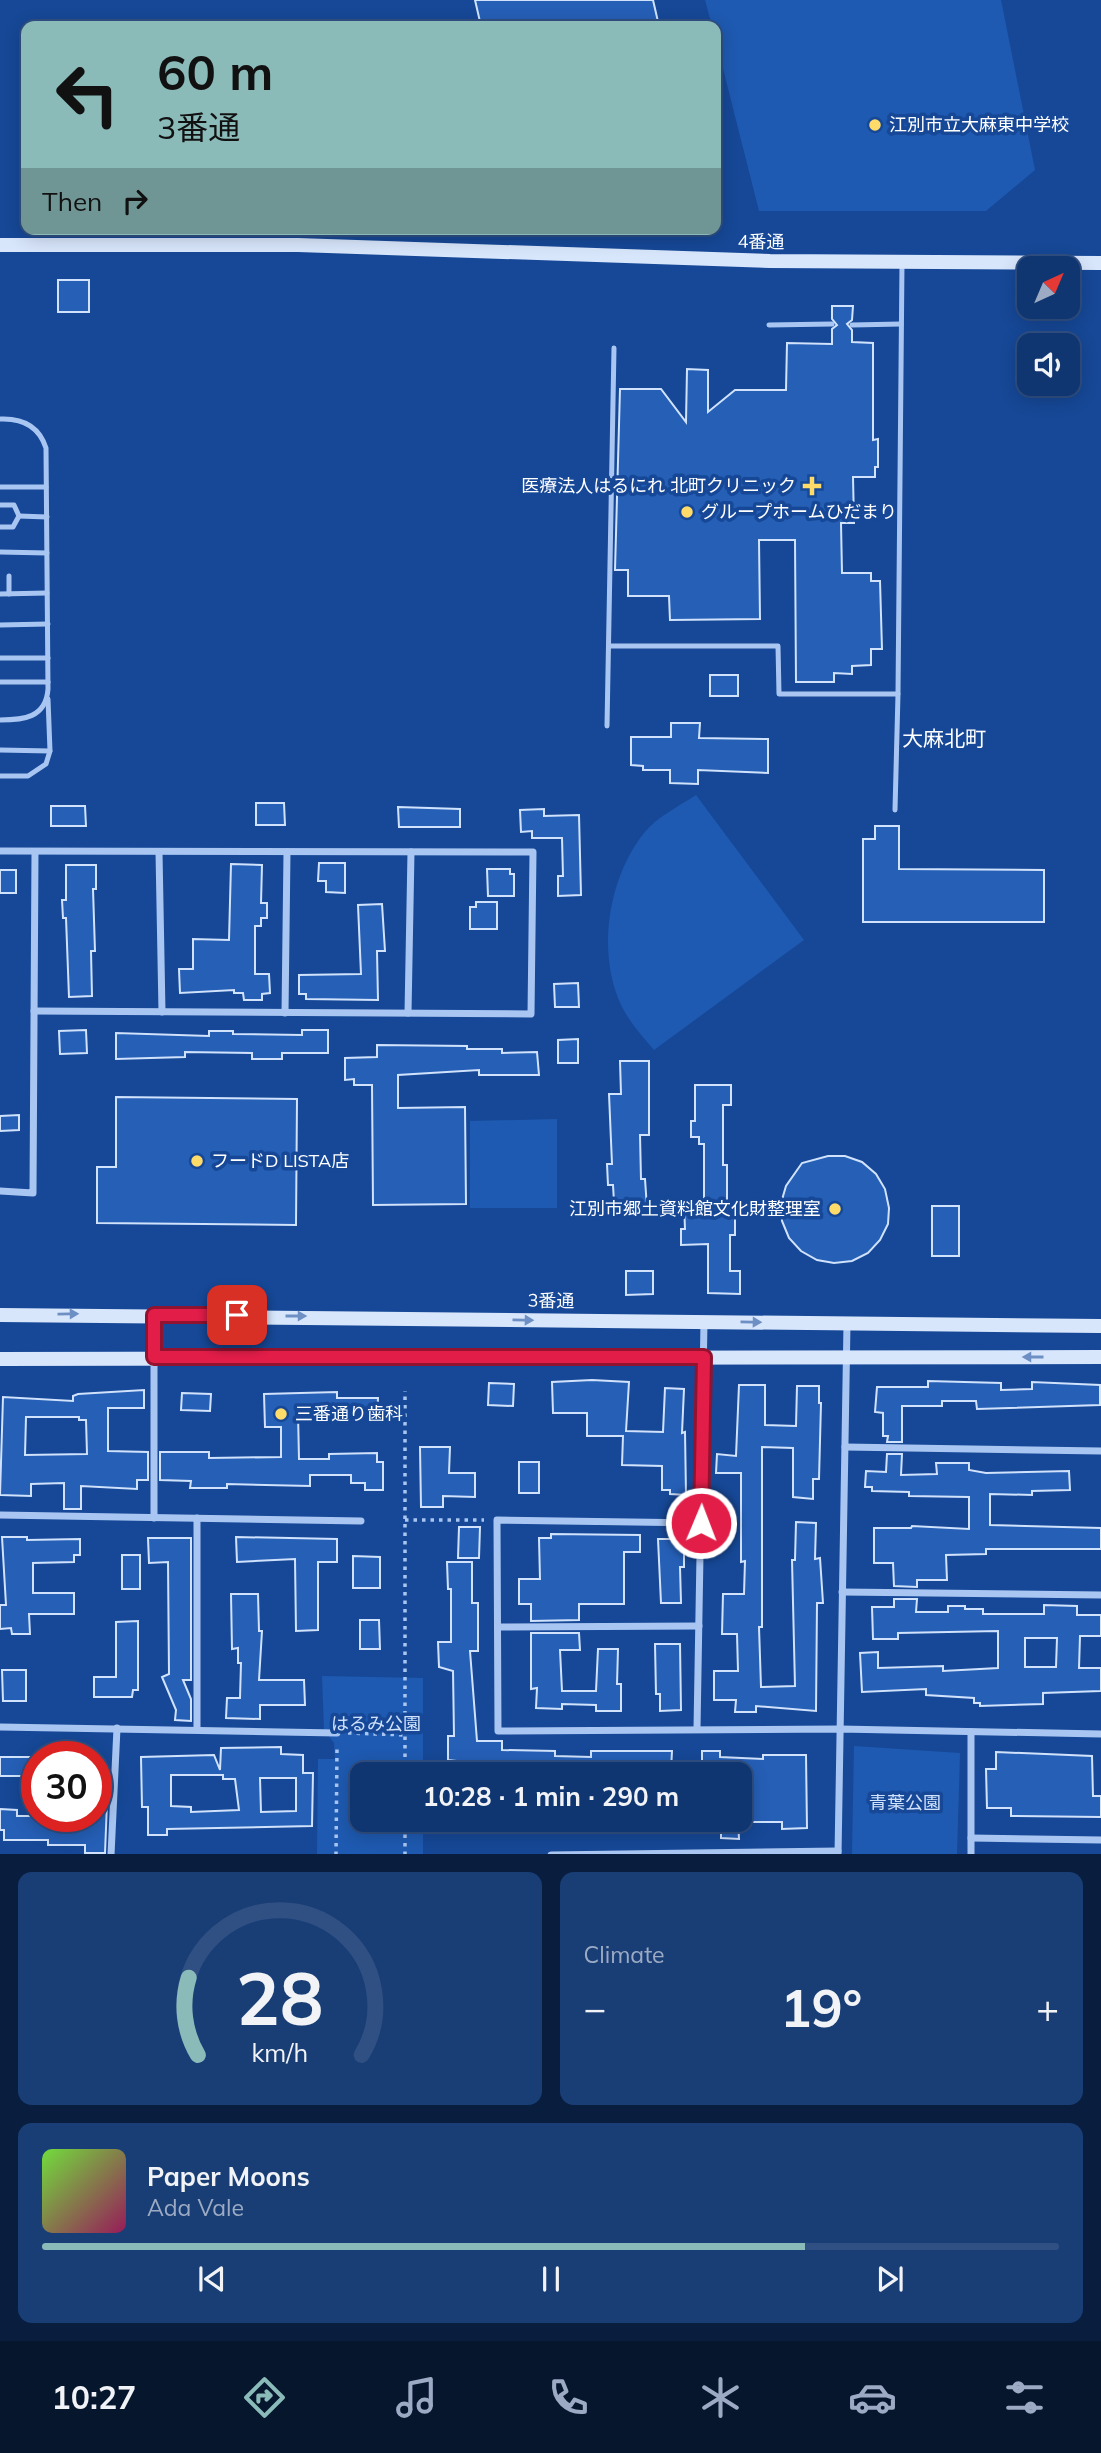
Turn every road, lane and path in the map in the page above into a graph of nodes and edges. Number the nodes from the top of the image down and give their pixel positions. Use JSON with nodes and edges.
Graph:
{"nodes":[{"id":1,"x":0,"y":245,"type":"edge"},
{"id":2,"x":902,"y":263,"type":"junction"},
{"id":3,"x":1101,"y":263,"type":"edge"},
{"id":4,"x":832,"y":324,"type":"dead end"},
{"id":5,"x":901,"y":324,"type":"junction"},
{"id":6,"x":769,"y":325,"type":"dead end"},
{"id":7,"x":852,"y":325,"type":"dead end"},
{"id":8,"x":614,"y":348,"type":"dead end"},
{"id":9,"x":0,"y":419,"type":"edge"},
{"id":10,"x":0,"y":487,"type":"edge"},
{"id":11,"x":47,"y":487,"type":"junction"},
{"id":12,"x":0,"y":505,"type":"edge"},
{"id":13,"x":19,"y":516,"type":"junction"},
{"id":14,"x":47,"y":517,"type":"junction"},
{"id":15,"x":0,"y":527,"type":"edge"},
{"id":16,"x":0,"y":552,"type":"edge"},
{"id":17,"x":47,"y":553,"type":"junction"},
{"id":18,"x":9,"y":576,"type":"dead end"},
{"id":19,"x":47,"y":593,"type":"junction"},
{"id":20,"x":0,"y":594,"type":"edge"},
{"id":21,"x":9,"y":594,"type":"junction"},
{"id":22,"x":48,"y":624,"type":"junction"},
{"id":23,"x":0,"y":625,"type":"edge"},
{"id":24,"x":609,"y":646,"type":"junction"},
{"id":25,"x":0,"y":658,"type":"edge"},
{"id":26,"x":48,"y":658,"type":"junction"},
{"id":27,"x":0,"y":682,"type":"edge"},
{"id":28,"x":48,"y":686,"type":"junction"},
{"id":29,"x":898,"y":694,"type":"junction"},
{"id":30,"x":0,"y":720,"type":"edge"},
{"id":31,"x":607,"y":726,"type":"dead end"},
{"id":32,"x":0,"y":750,"type":"edge"},
{"id":33,"x":50,"y":751,"type":"junction"},
{"id":34,"x":0,"y":776,"type":"edge"},
{"id":35,"x":895,"y":810,"type":"dead end"},
{"id":36,"x":0,"y":851,"type":"edge"},
{"id":37,"x":35,"y":852,"type":"junction"},
{"id":38,"x":159,"y":852,"type":"junction"},
{"id":39,"x":287,"y":852,"type":"junction"},
{"id":40,"x":411,"y":852,"type":"junction"},
{"id":41,"x":34,"y":1011,"type":"junction"},
{"id":42,"x":162,"y":1012,"type":"junction"},
{"id":43,"x":285,"y":1013,"type":"junction"},
{"id":44,"x":408,"y":1013,"type":"junction"},
{"id":45,"x":0,"y":1191,"type":"edge"},
{"id":46,"x":0,"y":1315,"type":"edge"},
{"id":47,"x":154,"y":1315,"type":"junction"},
{"id":48,"x":704,"y":1321,"type":"junction"},
{"id":49,"x":847,"y":1323,"type":"junction"},
{"id":50,"x":1101,"y":1326,"type":"edge"},
{"id":51,"x":154,"y":1357,"type":"junction"},
{"id":52,"x":704,"y":1357,"type":"junction"},
{"id":53,"x":846,"y":1357,"type":"junction"},
{"id":54,"x":1101,"y":1357,"type":"edge"},
{"id":55,"x":0,"y":1359,"type":"edge"},
{"id":56,"x":405,"y":1391,"type":"dead end"},
{"id":57,"x":845,"y":1447,"type":"junction"},
{"id":58,"x":1101,"y":1451,"type":"edge"},
{"id":59,"x":0,"y":1515,"type":"edge"},
{"id":60,"x":154,"y":1518,"type":"junction"},
{"id":61,"x":197,"y":1518,"type":"junction"},
{"id":62,"x":405,"y":1520,"type":"junction"},
{"id":63,"x":497,"y":1520,"type":"junction"},
{"id":64,"x":361,"y":1521,"type":"dead end"},
{"id":65,"x":701,"y":1523,"type":"junction"},
{"id":66,"x":842,"y":1592,"type":"junction"},
{"id":67,"x":1101,"y":1595,"type":"edge"},
{"id":68,"x":699,"y":1626,"type":"junction"},
{"id":69,"x":498,"y":1627,"type":"junction"},
{"id":70,"x":0,"y":1727,"type":"edge"},
{"id":71,"x":117,"y":1728,"type":"junction"},
{"id":72,"x":197,"y":1729,"type":"junction"},
{"id":73,"x":697,"y":1729,"type":"junction"},
{"id":74,"x":840,"y":1729,"type":"junction"},
{"id":75,"x":971,"y":1731,"type":"junction"},
{"id":76,"x":337,"y":1733,"type":"junction"},
{"id":77,"x":1101,"y":1734,"type":"edge"},
{"id":78,"x":405,"y":1735,"type":"junction"},
{"id":79,"x":405,"y":1762,"type":"edge"},
{"id":80,"x":405,"y":1832,"type":"edge"},
{"id":81,"x":971,"y":1838,"type":"junction"},
{"id":82,"x":1101,"y":1840,"type":"edge"},
{"id":83,"x":838,"y":1852,"type":"edge"},
{"id":84,"x":111,"y":1854,"type":"edge"},
{"id":85,"x":336,"y":1854,"type":"edge"},
{"id":86,"x":405,"y":1854,"type":"edge"},
{"id":87,"x":551,"y":1854,"type":"edge"},
{"id":88,"x":971,"y":1854,"type":"edge"}],
"edges":[{"from":1,"to":2,"type":"street","name":"4番通"},
{"from":2,"to":3,"type":"street","name":"4番通"},
{"from":2,"to":5,"type":"lane"},
{"from":4,"to":6,"type":"lane"},
{"from":5,"to":7,"type":"lane"},
{"from":5,"to":29,"type":"lane"},
{"from":8,"to":24,"type":"lane"},
{"from":9,"to":11,"type":"lane"},
{"from":10,"to":11,"type":"lane"},
{"from":11,"to":14,"type":"lane"},
{"from":12,"to":13,"type":"lane"},
{"from":13,"to":14,"type":"lane"},
{"from":13,"to":15,"type":"lane"},
{"from":14,"to":17,"type":"lane"},
{"from":16,"to":17,"type":"lane"},
{"from":17,"to":19,"type":"lane"},
{"from":18,"to":21,"type":"lane"},
{"from":19,"to":21,"type":"lane"},
{"from":19,"to":22,"type":"lane"},
{"from":20,"to":21,"type":"lane"},
{"from":22,"to":23,"type":"lane"},
{"from":22,"to":26,"type":"lane"},
{"from":24,"to":29,"type":"lane"},
{"from":24,"to":31,"type":"lane"},
{"from":25,"to":26,"type":"lane"},
{"from":26,"to":28,"type":"lane"},
{"from":27,"to":28,"type":"lane"},
{"from":28,"to":30,"type":"lane"},
{"from":28,"to":33,"type":"lane"},
{"from":29,"to":35,"type":"lane"},
{"from":32,"to":33,"type":"lane"},
{"from":33,"to":34,"type":"lane"},
{"from":36,"to":37,"type":"street"},
{"from":37,"to":38,"type":"street"},
{"from":37,"to":41,"type":"street"},
{"from":38,"to":39,"type":"street"},
{"from":38,"to":42,"type":"street"},
{"from":39,"to":40,"type":"street"},
{"from":39,"to":43,"type":"street"},
{"from":40,"to":44,"type":"street"},
{"from":40,"to":44,"type":"street"},
{"from":41,"to":42,"type":"street"},
{"from":41,"to":45,"type":"street"},
{"from":42,"to":43,"type":"street"},
{"from":43,"to":44,"type":"street"},
{"from":46,"to":47,"type":"street","name":"3番通","one_way":true},
{"from":47,"to":48,"type":"street","name":"3番通","one_way":true},
{"from":47,"to":51,"type":"street"},
{"from":48,"to":49,"type":"street","name":"3番通","one_way":true},
{"from":48,"to":52,"type":"street"},
{"from":49,"to":50,"type":"street","name":"3番通"},
{"from":49,"to":53,"type":"street"},
{"from":51,"to":52,"type":"street"},
{"from":51,"to":55,"type":"street"},
{"from":51,"to":60,"type":"street"},
{"from":52,"to":53,"type":"street"},
{"from":52,"to":65,"type":"street"},
{"from":54,"to":53,"type":"street","one_way":true},
{"from":53,"to":57,"type":"street"},
{"from":56,"to":62,"type":"path"},
{"from":57,"to":58,"type":"street"},
{"from":57,"to":66,"type":"street"},
{"from":59,"to":60,"type":"street"},
{"from":60,"to":61,"type":"street"},
{"from":61,"to":64,"type":"street"},
{"from":61,"to":72,"type":"street"},
{"from":62,"to":63,"type":"path"},
{"from":62,"to":78,"type":"path"},
{"from":63,"to":65,"type":"street"},
{"from":63,"to":69,"type":"street"},
{"from":65,"to":68,"type":"street"},
{"from":66,"to":67,"type":"street"},
{"from":66,"to":74,"type":"street"},
{"from":68,"to":69,"type":"street"},
{"from":68,"to":73,"type":"street"},
{"from":69,"to":73,"type":"street"},
{"from":70,"to":71,"type":"street"},
{"from":71,"to":72,"type":"street"},
{"from":71,"to":84,"type":"street"},
{"from":72,"to":76,"type":"street"},
{"from":73,"to":74,"type":"street"},
{"from":74,"to":75,"type":"street"},
{"from":74,"to":83,"type":"street"},
{"from":75,"to":77,"type":"street"},
{"from":75,"to":81,"type":"street"},
{"from":76,"to":78,"type":"path"},
{"from":76,"to":85,"type":"path"},
{"from":78,"to":79,"type":"path"},
{"from":80,"to":86,"type":"path"},
{"from":81,"to":82,"type":"street"},
{"from":81,"to":88,"type":"street"},
{"from":83,"to":87,"type":"street"}]}
